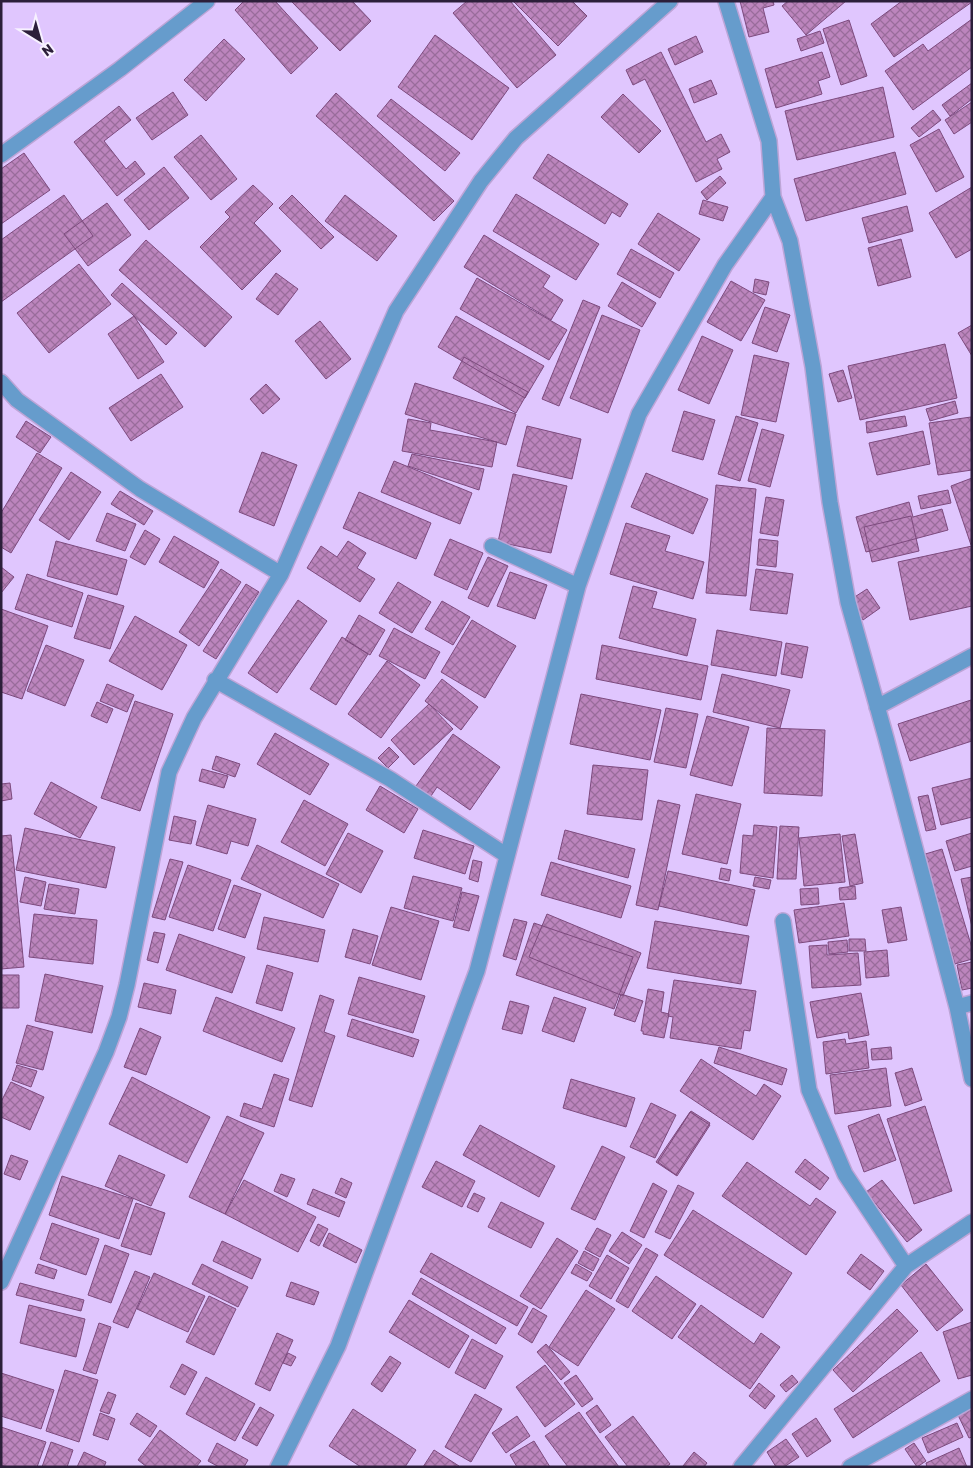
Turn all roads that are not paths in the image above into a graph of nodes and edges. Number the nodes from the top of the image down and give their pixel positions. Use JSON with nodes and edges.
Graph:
{"nodes":[{"id":1,"x":207,"y":1,"type":"edge"},
{"id":2,"x":670,"y":1,"type":"edge"},
{"id":3,"x":726,"y":1,"type":"edge"},
{"id":4,"x":1,"y":155,"type":"edge"},
{"id":5,"x":773,"y":197,"type":"junction"},
{"id":6,"x":1,"y":382,"type":"edge"},
{"id":7,"x":492,"y":546,"type":"dead end"},
{"id":8,"x":281,"y":574,"type":"junction"},
{"id":9,"x":578,"y":586,"type":"junction"},
{"id":10,"x":972,"y":656,"type":"edge"},
{"id":11,"x":216,"y":680,"type":"junction"},
{"id":12,"x":877,"y":707,"type":"junction"},
{"id":13,"x":506,"y":855,"type":"junction"},
{"id":14,"x":783,"y":921,"type":"dead end"},
{"id":15,"x":964,"y":1005,"type":"edge"},
{"id":16,"x":972,"y":1079,"type":"edge"},
{"id":17,"x":972,"y":1222,"type":"edge"},
{"id":18,"x":906,"y":1266,"type":"junction"},
{"id":19,"x":1,"y":1282,"type":"edge"},
{"id":20,"x":972,"y":1399,"type":"edge"},
{"id":21,"x":278,"y":1467,"type":"edge"},
{"id":22,"x":741,"y":1467,"type":"edge"},
{"id":23,"x":850,"y":1467,"type":"edge"}],
"edges":[{"from":1,"to":4,"type":"street"},
{"from":2,"to":8,"type":"street"},
{"from":3,"to":5,"type":"street"},
{"from":5,"to":9,"type":"street"},
{"from":5,"to":12,"type":"street"},
{"from":6,"to":8,"type":"street"},
{"from":7,"to":9,"type":"street"},
{"from":8,"to":11,"type":"street"},
{"from":9,"to":13,"type":"street"},
{"from":10,"to":12,"type":"street"},
{"from":11,"to":13,"type":"street"},
{"from":11,"to":19,"type":"street"},
{"from":12,"to":15,"type":"street"},
{"from":13,"to":21,"type":"street"},
{"from":14,"to":18,"type":"street"},
{"from":15,"to":16,"type":"street"},
{"from":17,"to":18,"type":"street"},
{"from":18,"to":22,"type":"street"},
{"from":20,"to":23,"type":"street"}]}
